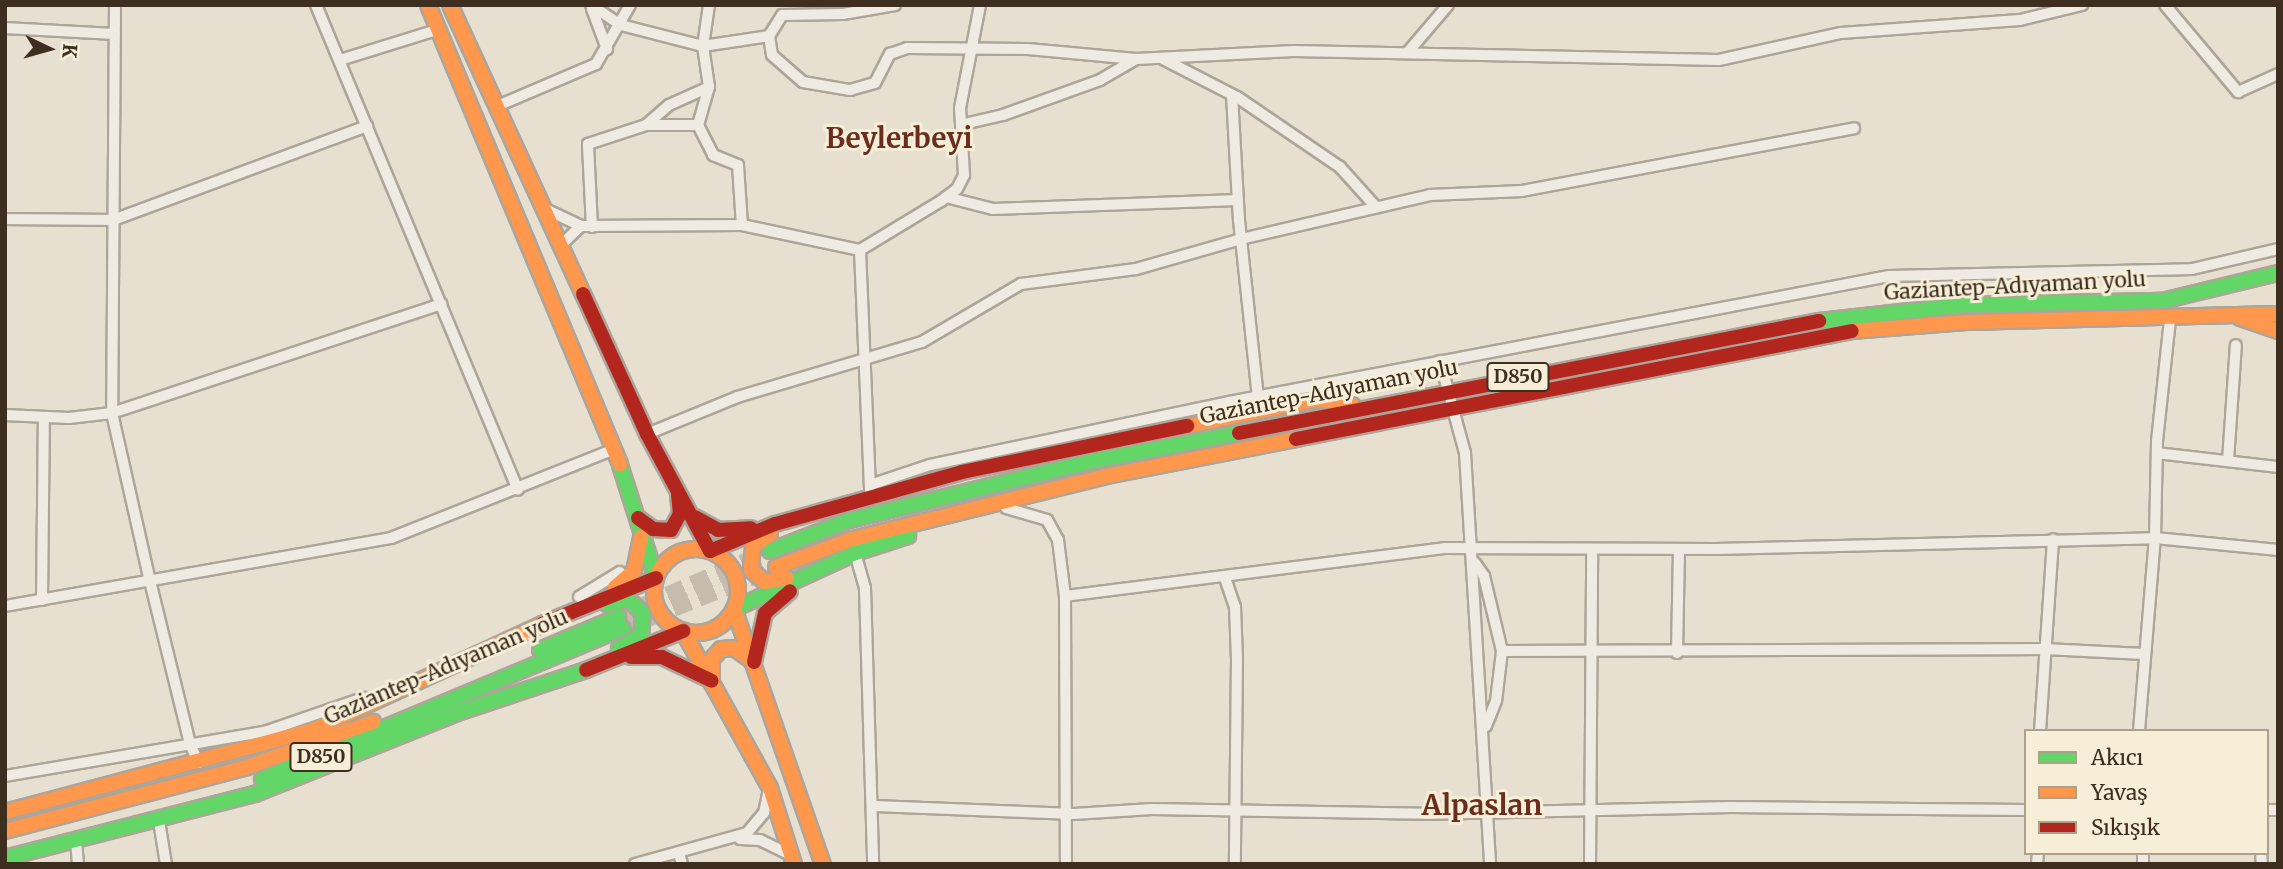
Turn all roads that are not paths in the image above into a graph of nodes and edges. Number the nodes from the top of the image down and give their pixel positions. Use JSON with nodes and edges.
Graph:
{"nodes":[{"id":1,"x":115,"y":5,"type":"edge"},
{"id":2,"x":316,"y":5,"type":"edge"},
{"id":3,"x":428,"y":5,"type":"edge"},
{"id":4,"x":450,"y":5,"type":"edge"},
{"id":5,"x":630,"y":5,"type":"edge"},
{"id":6,"x":709,"y":5,"type":"edge"},
{"id":7,"x":895,"y":5,"type":"edge"},
{"id":8,"x":968,"y":5,"type":"edge"},
{"id":9,"x":1448,"y":5,"type":"edge"},
{"id":10,"x":2082,"y":5,"type":"edge"},
{"id":11,"x":2165,"y":5,"type":"edge"},
{"id":12,"x":591,"y":7,"type":"edge"},
{"id":13,"x":980,"y":10,"type":"edge"},
{"id":14,"x":621,"y":25,"type":"junction"},
{"id":15,"x":5,"y":28,"type":"edge"},
{"id":16,"x":438,"y":30,"type":"junction"},
{"id":17,"x":114,"y":34,"type":"junction"},
{"id":18,"x":769,"y":36,"type":"junction"},
{"id":19,"x":703,"y":46,"type":"junction"},
{"id":20,"x":974,"y":48,"type":"junction"},
{"id":21,"x":607,"y":49,"type":"junction"},
{"id":22,"x":1408,"y":51,"type":"junction"},
{"id":23,"x":1163,"y":58,"type":"junction"},
{"id":24,"x":1136,"y":59,"type":"junction"},
{"id":25,"x":340,"y":60,"type":"junction"},
{"id":26,"x":2278,"y":74,"type":"edge"},
{"id":27,"x":709,"y":87,"type":"junction"},
{"id":28,"x":1232,"y":94,"type":"junction"},
{"id":29,"x":495,"y":107,"type":"junction"},
{"id":30,"x":964,"y":124,"type":"junction"},
{"id":31,"x":646,"y":125,"type":"junction"},
{"id":32,"x":698,"y":125,"type":"junction"},
{"id":33,"x":367,"y":126,"type":"junction"},
{"id":34,"x":1854,"y":128,"type":"dead end"},
{"id":35,"x":946,"y":197,"type":"junction"},
{"id":36,"x":1238,"y":200,"type":"junction"},
{"id":37,"x":541,"y":207,"type":"junction"},
{"id":38,"x":1376,"y":207,"type":"junction"},
{"id":39,"x":5,"y":219,"type":"edge"},
{"id":40,"x":113,"y":220,"type":"junction"},
{"id":41,"x":742,"y":225,"type":"junction"},
{"id":42,"x":587,"y":227,"type":"junction"},
{"id":43,"x":1241,"y":239,"type":"junction"},
{"id":44,"x":559,"y":246,"type":"junction"},
{"id":45,"x":2278,"y":248,"type":"edge"},
{"id":46,"x":860,"y":250,"type":"junction"},
{"id":47,"x":2278,"y":273,"type":"edge"},
{"id":48,"x":441,"y":304,"type":"junction"},
{"id":49,"x":2278,"y":314,"type":"edge"},
{"id":50,"x":2233,"y":316,"type":"junction"},
{"id":51,"x":2170,"y":320,"type":"junction"},
{"id":52,"x":2278,"y":331,"type":"edge"},
{"id":53,"x":2236,"y":345,"type":"dead end"},
{"id":54,"x":867,"y":361,"type":"junction"},
{"id":55,"x":1440,"y":361,"type":"junction"},
{"id":56,"x":1449,"y":391,"type":"junction"},
{"id":57,"x":1258,"y":397,"type":"junction"},
{"id":58,"x":1454,"y":405,"type":"junction"},
{"id":59,"x":1362,"y":407,"type":"junction"},
{"id":60,"x":112,"y":412,"type":"junction"},
{"id":61,"x":5,"y":415,"type":"edge"},
{"id":62,"x":44,"y":417,"type":"junction"},
{"id":63,"x":1375,"y":421,"type":"junction"},
{"id":64,"x":646,"y":434,"type":"junction"},
{"id":65,"x":615,"y":449,"type":"junction"},
{"id":66,"x":2157,"y":453,"type":"junction"},
{"id":67,"x":2228,"y":461,"type":"junction"},
{"id":68,"x":2278,"y":467,"type":"edge"},
{"id":69,"x":518,"y":491,"type":"junction"},
{"id":70,"x":870,"y":492,"type":"junction"},
{"id":71,"x":678,"y":494,"type":"junction"},
{"id":72,"x":844,"y":505,"type":"junction"},
{"id":73,"x":1006,"y":508,"type":"junction"},
{"id":74,"x":695,"y":517,"type":"junction"},
{"id":75,"x":638,"y":518,"type":"junction"},
{"id":76,"x":775,"y":524,"type":"junction"},
{"id":77,"x":640,"y":537,"type":"junction"},
{"id":78,"x":2155,"y":538,"type":"junction"},
{"id":79,"x":2053,"y":539,"type":"junction"},
{"id":80,"x":1474,"y":547,"type":"junction"},
{"id":81,"x":1679,"y":549,"type":"junction"},
{"id":82,"x":1592,"y":550,"type":"junction"},
{"id":83,"x":2278,"y":550,"type":"edge"},
{"id":84,"x":710,"y":551,"type":"junction"},
{"id":85,"x":770,"y":551,"type":"tunnel mouth"},
{"id":86,"x":855,"y":553,"type":"junction"},
{"id":87,"x":639,"y":557,"type":"junction"},
{"id":88,"x":1474,"y":561,"type":"junction"},
{"id":89,"x":838,"y":562,"type":"junction"},
{"id":90,"x":776,"y":567,"type":"tunnel mouth"},
{"id":91,"x":656,"y":578,"type":"junction"},
{"id":92,"x":1225,"y":578,"type":"junction"},
{"id":93,"x":150,"y":581,"type":"junction"},
{"id":94,"x":1065,"y":596,"type":"junction"},
{"id":95,"x":599,"y":597,"type":"junction"},
{"id":96,"x":42,"y":600,"type":"junction"},
{"id":97,"x":5,"y":606,"type":"edge"},
{"id":98,"x":734,"y":609,"type":"junction"},
{"id":99,"x":682,"y":631,"type":"junction"},
{"id":100,"x":523,"y":635,"type":"junction"},
{"id":101,"x":2045,"y":649,"type":"junction"},
{"id":102,"x":1502,"y":651,"type":"junction"},
{"id":103,"x":1678,"y":653,"type":"junction"},
{"id":104,"x":1593,"y":654,"type":"junction"},
{"id":105,"x":2144,"y":654,"type":"junction"},
{"id":106,"x":624,"y":657,"type":"junction"},
{"id":107,"x":754,"y":662,"type":"junction"},
{"id":108,"x":712,"y":681,"type":"junction"},
{"id":109,"x":542,"y":682,"type":"junction"},
{"id":110,"x":2040,"y":729,"type":"edge"},
{"id":111,"x":2139,"y":729,"type":"edge"},
{"id":112,"x":1485,"y":730,"type":"junction"},
{"id":113,"x":190,"y":744,"type":"junction"},
{"id":114,"x":199,"y":763,"type":"junction"},
{"id":115,"x":5,"y":776,"type":"edge"},
{"id":116,"x":770,"y":788,"type":"junction"},
{"id":117,"x":875,"y":806,"type":"junction"},
{"id":118,"x":1234,"y":809,"type":"junction"},
{"id":119,"x":2024,"y":810,"type":"edge"},
{"id":120,"x":1490,"y":811,"type":"junction"},
{"id":121,"x":5,"y":812,"type":"edge"},
{"id":122,"x":1590,"y":812,"type":"junction"},
{"id":123,"x":1067,"y":813,"type":"junction"},
{"id":124,"x":159,"y":821,"type":"junction"},
{"id":125,"x":5,"y":831,"type":"edge"},
{"id":126,"x":732,"y":839,"type":"junction"},
{"id":127,"x":76,"y":841,"type":"junction"},
{"id":128,"x":5,"y":846,"type":"edge"},
{"id":129,"x":679,"y":853,"type":"junction"},
{"id":130,"x":5,"y":858,"type":"edge"},
{"id":131,"x":793,"y":860,"type":"edge"},
{"id":132,"x":78,"y":864,"type":"edge"},
{"id":133,"x":166,"y":864,"type":"edge"},
{"id":134,"x":635,"y":864,"type":"edge"},
{"id":135,"x":682,"y":864,"type":"edge"},
{"id":136,"x":823,"y":864,"type":"edge"},
{"id":137,"x":873,"y":864,"type":"edge"},
{"id":138,"x":1066,"y":864,"type":"edge"},
{"id":139,"x":1235,"y":864,"type":"edge"},
{"id":140,"x":1490,"y":864,"type":"edge"},
{"id":141,"x":1590,"y":864,"type":"edge"}],
"edges":[{"from":1,"to":17,"type":"street"},
{"from":2,"to":25,"type":"street"},
{"from":3,"to":16,"type":"main road"},
{"from":4,"to":29,"type":"main road"},
{"from":5,"to":14,"type":"street"},
{"from":6,"to":19,"type":"street"},
{"from":7,"to":18,"type":"street"},
{"from":8,"to":13,"type":"street"},
{"from":9,"to":22,"type":"street"},
{"from":10,"to":22,"type":"street"},
{"from":11,"to":26,"type":"street"},
{"from":12,"to":14,"type":"street"},
{"from":12,"to":21,"type":"street"},
{"from":13,"to":20,"type":"street"},
{"from":14,"to":19,"type":"street"},
{"from":14,"to":21,"type":"street"},
{"from":15,"to":17,"type":"street"},
{"from":16,"to":25,"type":"street"},
{"from":16,"to":65,"type":"main road"},
{"from":17,"to":40,"type":"street"},
{"from":18,"to":19,"type":"street"},
{"from":18,"to":20,"type":"street"},
{"from":19,"to":27,"type":"street"},
{"from":20,"to":24,"type":"street"},
{"from":20,"to":30,"type":"street"},
{"from":21,"to":29,"type":"street"},
{"from":22,"to":23,"type":"street"},
{"from":23,"to":24,"type":"street"},
{"from":23,"to":28,"type":"street"},
{"from":24,"to":30,"type":"street"},
{"from":25,"to":33,"type":"street"},
{"from":27,"to":31,"type":"street"},
{"from":27,"to":32,"type":"street"},
{"from":28,"to":36,"type":"street"},
{"from":28,"to":38,"type":"street"},
{"from":29,"to":37,"type":"main road"},
{"from":30,"to":35,"type":"street"},
{"from":31,"to":32,"type":"street"},
{"from":31,"to":42,"type":"street"},
{"from":32,"to":41,"type":"street"},
{"from":33,"to":40,"type":"street"},
{"from":33,"to":48,"type":"street"},
{"from":34,"to":38,"type":"street"},
{"from":35,"to":36,"type":"street"},
{"from":35,"to":46,"type":"street"},
{"from":36,"to":43,"type":"street"},
{"from":37,"to":42,"type":"street"},
{"from":37,"to":44,"type":"main road"},
{"from":38,"to":43,"type":"street"},
{"from":39,"to":40,"type":"street"},
{"from":40,"to":60,"type":"street"},
{"from":41,"to":42,"type":"street"},
{"from":41,"to":46,"type":"street"},
{"from":42,"to":44,"type":"street"},
{"from":43,"to":54,"type":"street"},
{"from":43,"to":57,"type":"street"},
{"from":44,"to":64,"type":"main road"},
{"from":45,"to":55,"type":"street"},
{"from":46,"to":54,"type":"street"},
{"from":47,"to":56,"type":"main road","name":"Gaziantep-Adıyaman yolu","number":"D850"},
{"from":48,"to":60,"type":"street"},
{"from":48,"to":69,"type":"street"},
{"from":49,"to":50,"type":"main road","name":"Gaziantep-Adıyaman yolu","number":"D850"},
{"from":50,"to":51,"type":"main road","name":"Gaziantep-Adıyaman yolu","number":"D850"},
{"from":50,"to":52,"type":"main road"},
{"from":51,"to":58,"type":"main road","name":"Gaziantep-Adıyaman yolu","number":"D850"},
{"from":51,"to":66,"type":"street"},
{"from":53,"to":67,"type":"street"},
{"from":54,"to":64,"type":"street"},
{"from":54,"to":70,"type":"street"},
{"from":55,"to":56,"type":"street"},
{"from":55,"to":57,"type":"street"},
{"from":56,"to":58,"type":"street"},
{"from":56,"to":59,"type":"main road","name":"Gaziantep-Adıyaman yolu","number":"D850"},
{"from":57,"to":70,"type":"street"},
{"from":58,"to":63,"type":"main road","name":"Gaziantep-Adıyaman yolu","number":"D850"},
{"from":58,"to":80,"type":"street"},
{"from":59,"to":70,"type":"main road"},
{"from":59,"to":85,"type":"main road","name":"Gaziantep-Adıyaman yolu","number":"D850"},
{"from":60,"to":62,"type":"street"},
{"from":60,"to":93,"type":"street"},
{"from":61,"to":62,"type":"street"},
{"from":62,"to":96,"type":"street"},
{"from":63,"to":73,"type":"main road"},
{"from":63,"to":90,"type":"main road","name":"Gaziantep-Adıyaman yolu","number":"D850"},
{"from":64,"to":71,"type":"main road"},
{"from":65,"to":69,"type":"street"},
{"from":65,"to":75,"type":"main road"},
{"from":66,"to":67,"type":"street"},
{"from":66,"to":78,"type":"street"},
{"from":67,"to":68,"type":"street"},
{"from":69,"to":93,"type":"street"},
{"from":70,"to":72,"type":"main road"},
{"from":71,"to":74,"type":"main road"},
{"from":71,"to":75,"type":"main road"},
{"from":72,"to":76,"type":"main road"},
{"from":72,"to":86,"type":"main road"},
{"from":73,"to":86,"type":"main road"},
{"from":73,"to":94,"type":"street"},
{"from":74,"to":76,"type":"main road"},
{"from":74,"to":84,"type":"main road"},
{"from":75,"to":77,"type":"main road"},
{"from":76,"to":84,"type":"main road"},
{"from":77,"to":87,"type":"main road"},
{"from":77,"to":91,"type":"main road"},
{"from":78,"to":79,"type":"street"},
{"from":78,"to":83,"type":"street"},
{"from":78,"to":105,"type":"street"},
{"from":79,"to":81,"type":"street"},
{"from":79,"to":101,"type":"street"},
{"from":80,"to":82,"type":"street"},
{"from":80,"to":88,"type":"street"},
{"from":80,"to":92,"type":"street"},
{"from":81,"to":82,"type":"street"},
{"from":81,"to":103,"type":"street"},
{"from":82,"to":104,"type":"street"},
{"from":84,"to":91,"type":"main road"},
{"from":84,"to":98,"type":"main road"},
{"from":86,"to":89,"type":"main road"},
{"from":86,"to":117,"type":"street"},
{"from":87,"to":95,"type":"main road"},
{"from":87,"to":113,"type":"street"},
{"from":88,"to":102,"type":"street"},
{"from":88,"to":112,"type":"street"},
{"from":89,"to":98,"type":"main road"},
{"from":89,"to":107,"type":"main road"},
{"from":91,"to":95,"type":"main road"},
{"from":91,"to":99,"type":"main road"},
{"from":92,"to":94,"type":"street"},
{"from":92,"to":118,"type":"street"},
{"from":93,"to":96,"type":"street"},
{"from":93,"to":113,"type":"street"},
{"from":94,"to":123,"type":"street"},
{"from":95,"to":100,"type":"main road"},
{"from":96,"to":97,"type":"street"},
{"from":98,"to":99,"type":"main road"},
{"from":98,"to":107,"type":"main road"},
{"from":99,"to":106,"type":"main road"},
{"from":99,"to":108,"type":"main road"},
{"from":100,"to":109,"type":"main road"},
{"from":100,"to":114,"type":"main road"},
{"from":101,"to":103,"type":"street"},
{"from":101,"to":105,"type":"street"},
{"from":101,"to":110,"type":"street"},
{"from":102,"to":104,"type":"street"},
{"from":102,"to":112,"type":"street"},
{"from":103,"to":104,"type":"street"},
{"from":104,"to":122,"type":"street"},
{"from":105,"to":111,"type":"street"},
{"from":106,"to":108,"type":"main road"},
{"from":106,"to":109,"type":"main road"},
{"from":107,"to":108,"type":"main road"},
{"from":107,"to":136,"type":"main road"},
{"from":108,"to":116,"type":"main road"},
{"from":109,"to":124,"type":"main road"},
{"from":112,"to":120,"type":"street"},
{"from":113,"to":114,"type":"street"},
{"from":113,"to":115,"type":"street"},
{"from":114,"to":121,"type":"main road"},
{"from":116,"to":126,"type":"street"},
{"from":116,"to":131,"type":"main road"},
{"from":117,"to":123,"type":"street"},
{"from":117,"to":137,"type":"street"},
{"from":118,"to":120,"type":"street"},
{"from":118,"to":123,"type":"street"},
{"from":118,"to":139,"type":"street"},
{"from":119,"to":122,"type":"street"},
{"from":120,"to":122,"type":"street"},
{"from":120,"to":140,"type":"street"},
{"from":122,"to":141,"type":"street"},
{"from":123,"to":138,"type":"street"},
{"from":124,"to":127,"type":"main road"},
{"from":124,"to":133,"type":"street"},
{"from":125,"to":128,"type":"main road","name":"Gaziantep-Adıyaman yolu","number":"D850"},
{"from":126,"to":129,"type":"street"},
{"from":126,"to":131,"type":"street"},
{"from":127,"to":130,"type":"main road"},
{"from":127,"to":132,"type":"street"},
{"from":129,"to":134,"type":"street"},
{"from":129,"to":135,"type":"street"}]}
